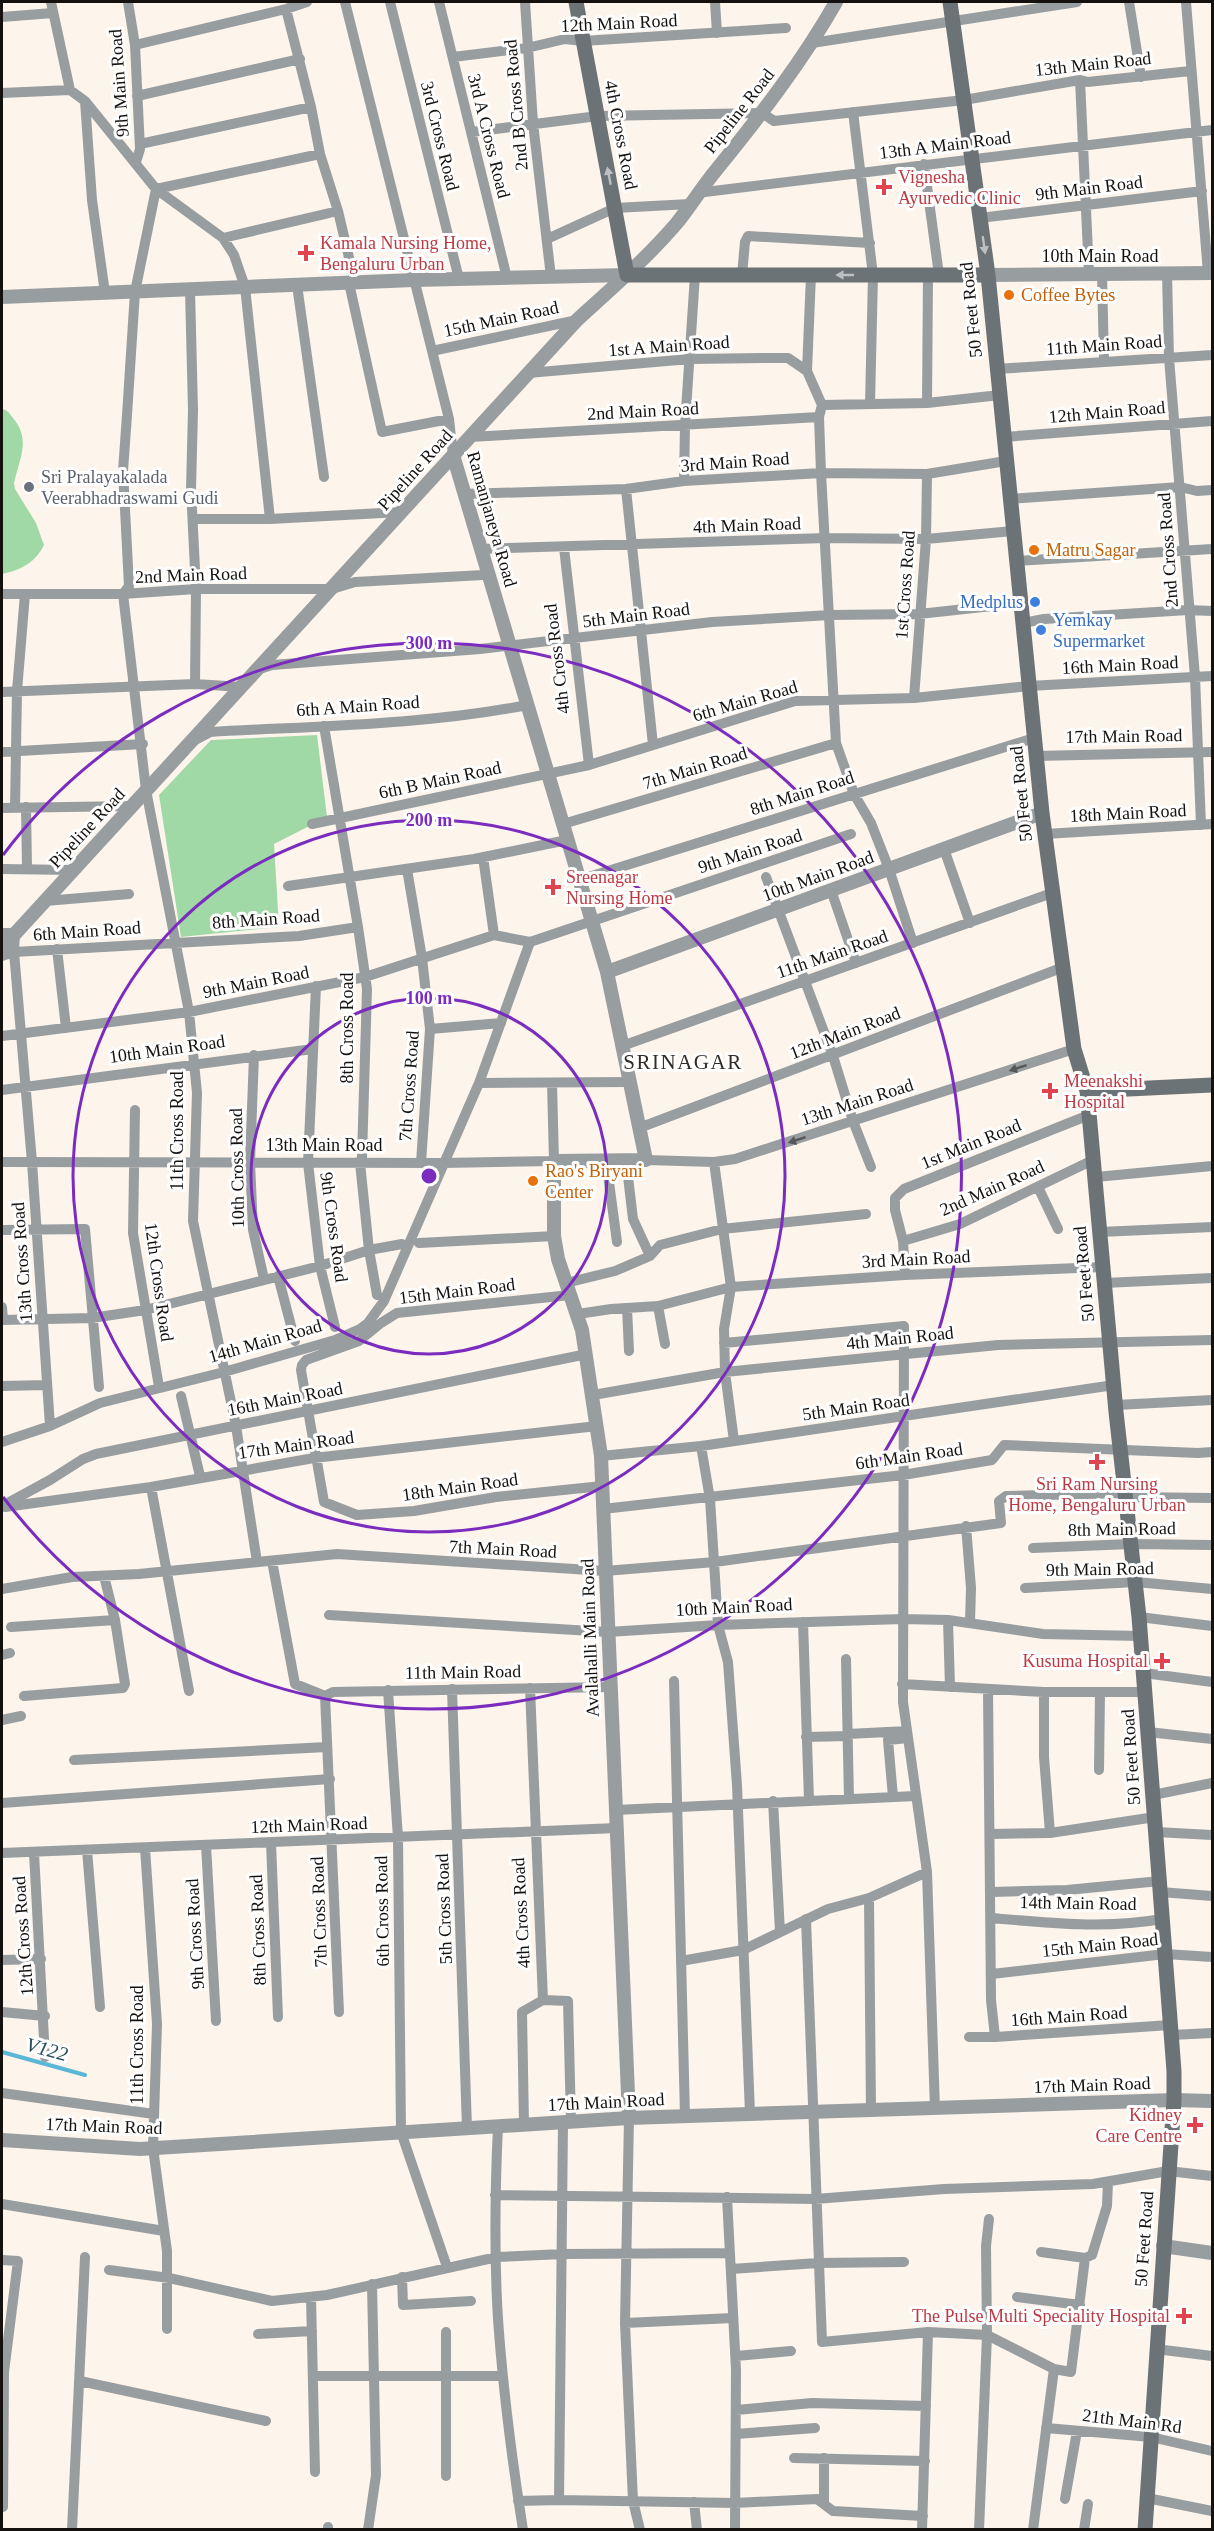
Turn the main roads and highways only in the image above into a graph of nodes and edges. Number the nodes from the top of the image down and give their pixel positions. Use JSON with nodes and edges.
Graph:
{"nodes":[{"id":1,"x":576,"y":2,"type":"edge"},
{"id":2,"x":950,"y":2,"type":"edge"},
{"id":3,"x":988,"y":275,"type":"junction"},
{"id":4,"x":1212,"y":1085,"type":"edge"},
{"id":5,"x":1087,"y":1091,"type":"junction"},
{"id":6,"x":1144,"y":2529,"type":"edge"}],
"edges":[{"from":3,"to":1,"type":"main road","name":"4th Cross Road","one_way":true},
{"from":2,"to":3,"type":"main road","name":"50 Feet Road","one_way":true},
{"from":3,"to":5,"type":"main road","name":"50 Feet Road"},
{"from":4,"to":5,"type":"main road"},
{"from":5,"to":6,"type":"main road","name":"50 Feet Road"}]}
